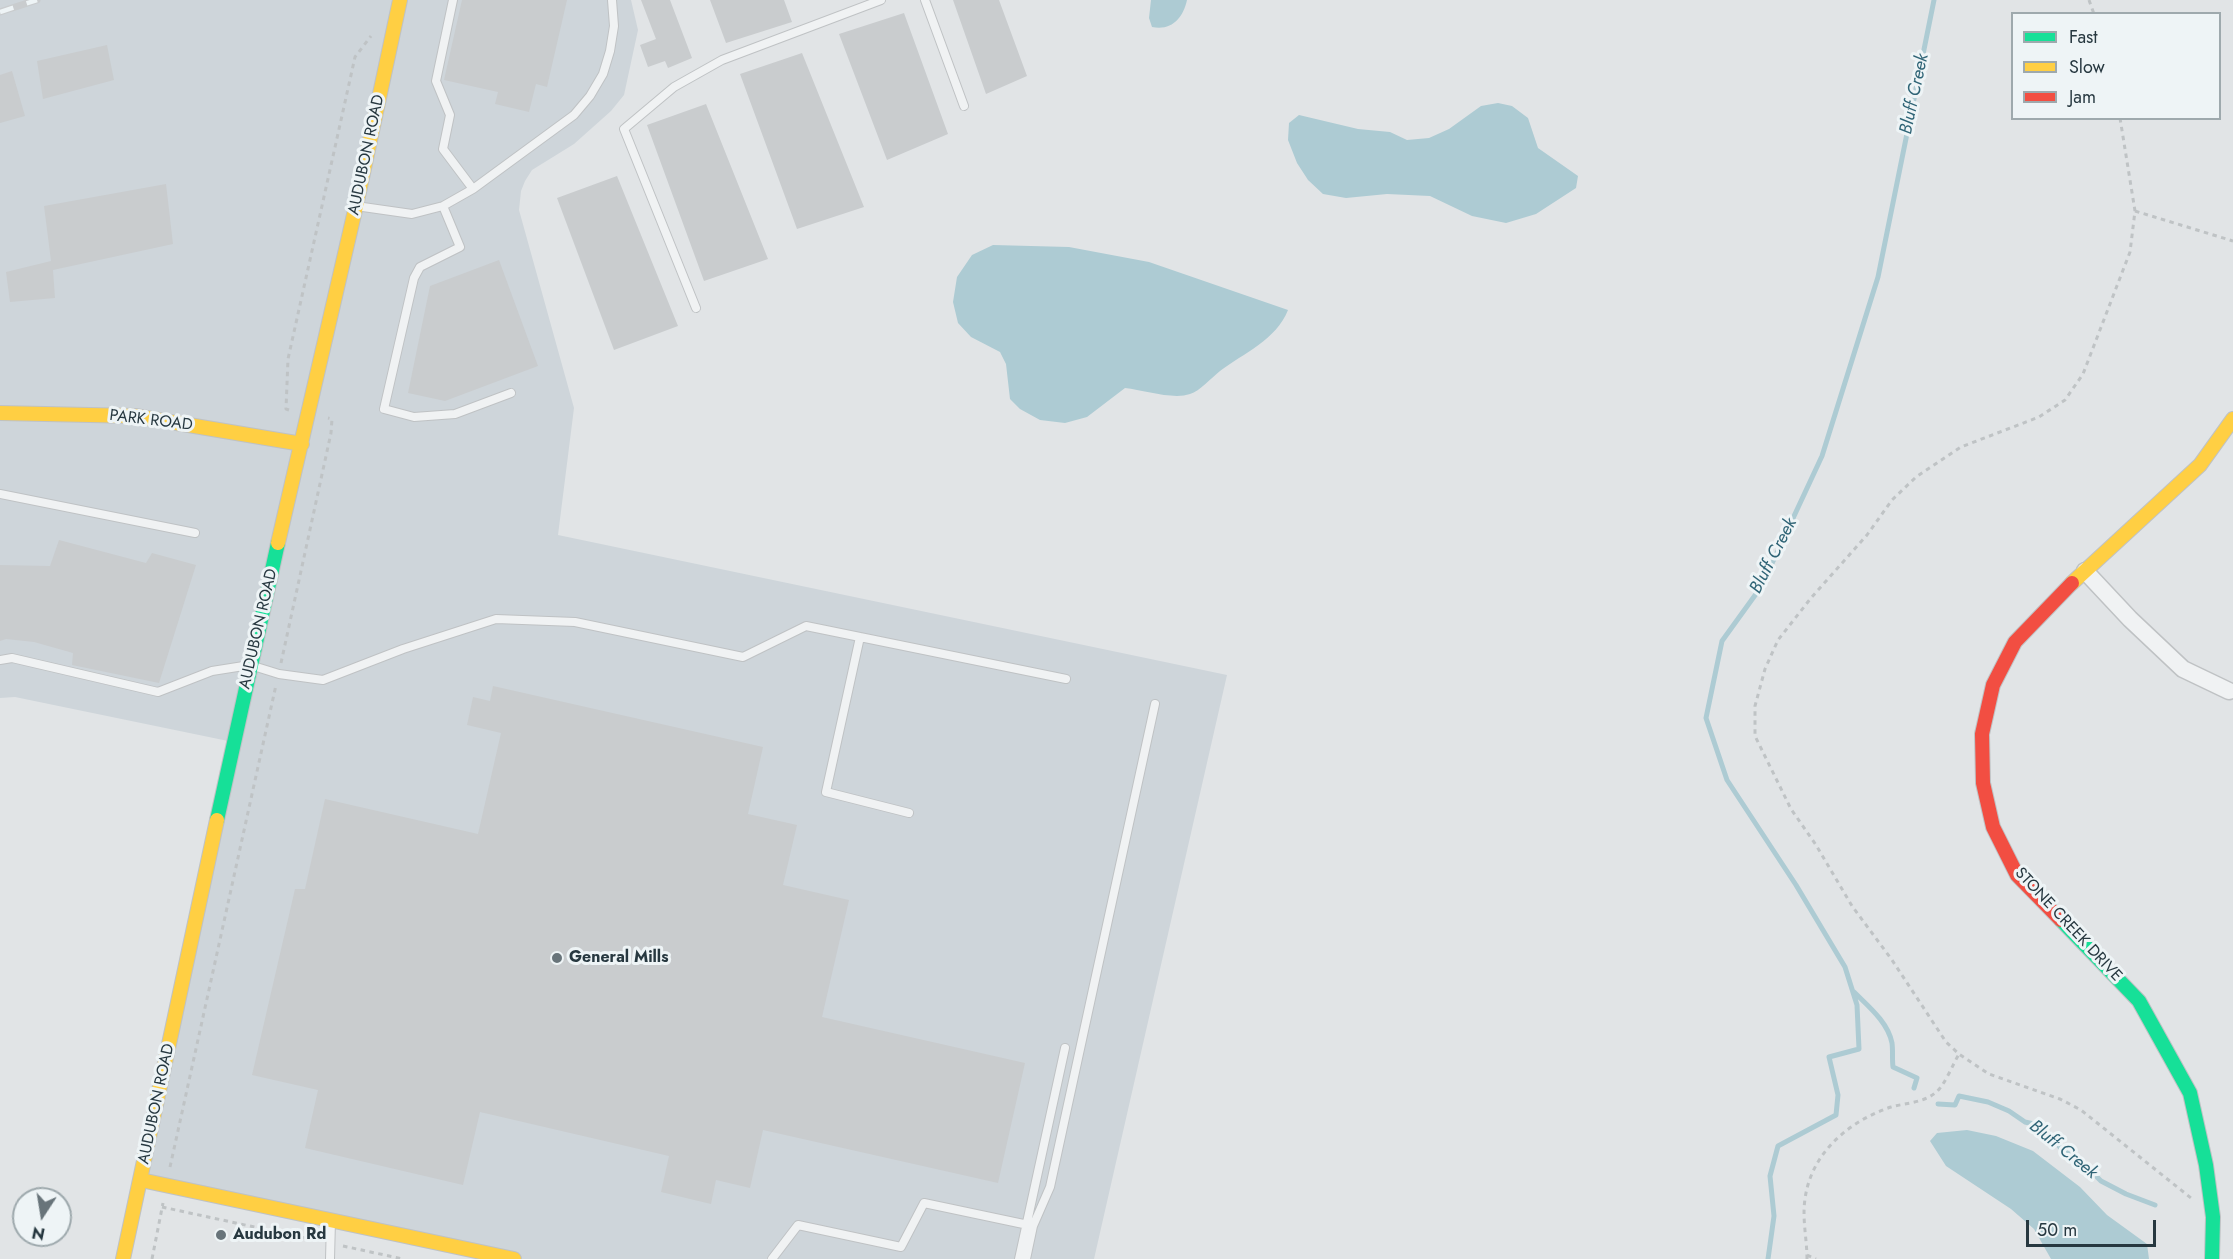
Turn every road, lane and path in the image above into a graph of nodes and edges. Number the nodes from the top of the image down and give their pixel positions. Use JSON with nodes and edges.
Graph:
{"nodes":[{"id":1,"x":399,"y":0,"type":"edge"},
{"id":2,"x":453,"y":0,"type":"edge"},
{"id":3,"x":612,"y":0,"type":"edge"},
{"id":4,"x":881,"y":0,"type":"edge"},
{"id":5,"x":925,"y":0,"type":"edge"},
{"id":6,"x":964,"y":106,"type":"dead end"},
{"id":7,"x":2120,"y":120,"type":"edge"},
{"id":8,"x":473,"y":189,"type":"junction"},
{"id":9,"x":356,"y":206,"type":"junction"},
{"id":10,"x":443,"y":206,"type":"junction"},
{"id":11,"x":2135,"y":211,"type":"junction"},
{"id":12,"x":2233,"y":241,"type":"edge"},
{"id":13,"x":696,"y":308,"type":"dead end"},
{"id":14,"x":511,"y":393,"type":"dead end"},
{"id":15,"x":0,"y":413,"type":"edge"},
{"id":16,"x":2233,"y":419,"type":"edge"},
{"id":17,"x":302,"y":444,"type":"junction"},
{"id":18,"x":0,"y":494,"type":"edge"},
{"id":19,"x":195,"y":533,"type":"dead end"},
{"id":20,"x":2085,"y":571,"type":"junction"},
{"id":21,"x":860,"y":637,"type":"junction"},
{"id":22,"x":0,"y":660,"type":"edge"},
{"id":23,"x":250,"y":665,"type":"junction"},
{"id":24,"x":1066,"y":679,"type":"dead end"},
{"id":25,"x":2229,"y":691,"type":"dead end"},
{"id":26,"x":1155,"y":704,"type":"dead end"},
{"id":27,"x":909,"y":813,"type":"dead end"},
{"id":28,"x":1065,"y":1048,"type":"dead end"},
{"id":29,"x":1959,"y":1054,"type":"junction"},
{"id":30,"x":141,"y":1180,"type":"junction"},
{"id":31,"x":2194,"y":1199,"type":"dead end"},
{"id":32,"x":162,"y":1207,"type":"dead end"},
{"id":33,"x":330,"y":1221,"type":"junction"},
{"id":34,"x":1030,"y":1225,"type":"junction"},
{"id":35,"x":332,"y":1244,"type":"junction"},
{"id":36,"x":1807,"y":1257,"type":"edge"},
{"id":37,"x":123,"y":1259,"type":"edge"},
{"id":38,"x":330,"y":1259,"type":"edge"},
{"id":39,"x":403,"y":1259,"type":"edge"},
{"id":40,"x":514,"y":1259,"type":"edge"},
{"id":41,"x":772,"y":1259,"type":"edge"},
{"id":42,"x":1019,"y":1259,"type":"edge"},
{"id":43,"x":1026,"y":1259,"type":"edge"},
{"id":44,"x":1816,"y":1259,"type":"edge"},
{"id":45,"x":2212,"y":1259,"type":"edge"}],
"edges":[{"from":1,"to":9,"type":"street","name":"AUDUBON ROAD"},
{"from":2,"to":8,"type":"lane"},
{"from":3,"to":8,"type":"lane"},
{"from":4,"to":13,"type":"lane"},
{"from":5,"to":6,"type":"lane"},
{"from":7,"to":11,"type":"path"},
{"from":8,"to":10,"type":"lane"},
{"from":9,"to":10,"type":"lane"},
{"from":9,"to":17,"type":"street","name":"AUDUBON ROAD"},
{"from":10,"to":14,"type":"lane"},
{"from":11,"to":12,"type":"path"},
{"from":11,"to":29,"type":"path"},
{"from":15,"to":17,"type":"street","name":"PARK ROAD"},
{"from":16,"to":20,"type":"street","name":"STONE CREEK DRIVE"},
{"from":17,"to":23,"type":"street","name":"AUDUBON ROAD"},
{"from":18,"to":19,"type":"lane"},
{"from":20,"to":25,"type":"street"},
{"from":20,"to":45,"type":"street","name":"STONE CREEK DRIVE"},
{"from":21,"to":23,"type":"lane"},
{"from":21,"to":24,"type":"lane"},
{"from":21,"to":27,"type":"lane"},
{"from":22,"to":23,"type":"lane"},
{"from":23,"to":30,"type":"street","name":"AUDUBON ROAD"},
{"from":26,"to":34,"type":"lane"},
{"from":28,"to":34,"type":"lane"},
{"from":29,"to":31,"type":"path"},
{"from":29,"to":36,"type":"path"},
{"from":30,"to":33,"type":"street"},
{"from":30,"to":37,"type":"street","name":"AUDUBON ROAD"},
{"from":32,"to":35,"type":"path"},
{"from":33,"to":35,"type":"lane"},
{"from":33,"to":40,"type":"street"},
{"from":34,"to":41,"type":"lane"},
{"from":34,"to":42,"type":"lane"},
{"from":34,"to":43,"type":"lane"},
{"from":35,"to":38,"type":"lane"},
{"from":35,"to":39,"type":"path"},
{"from":36,"to":44,"type":"path"}]}
